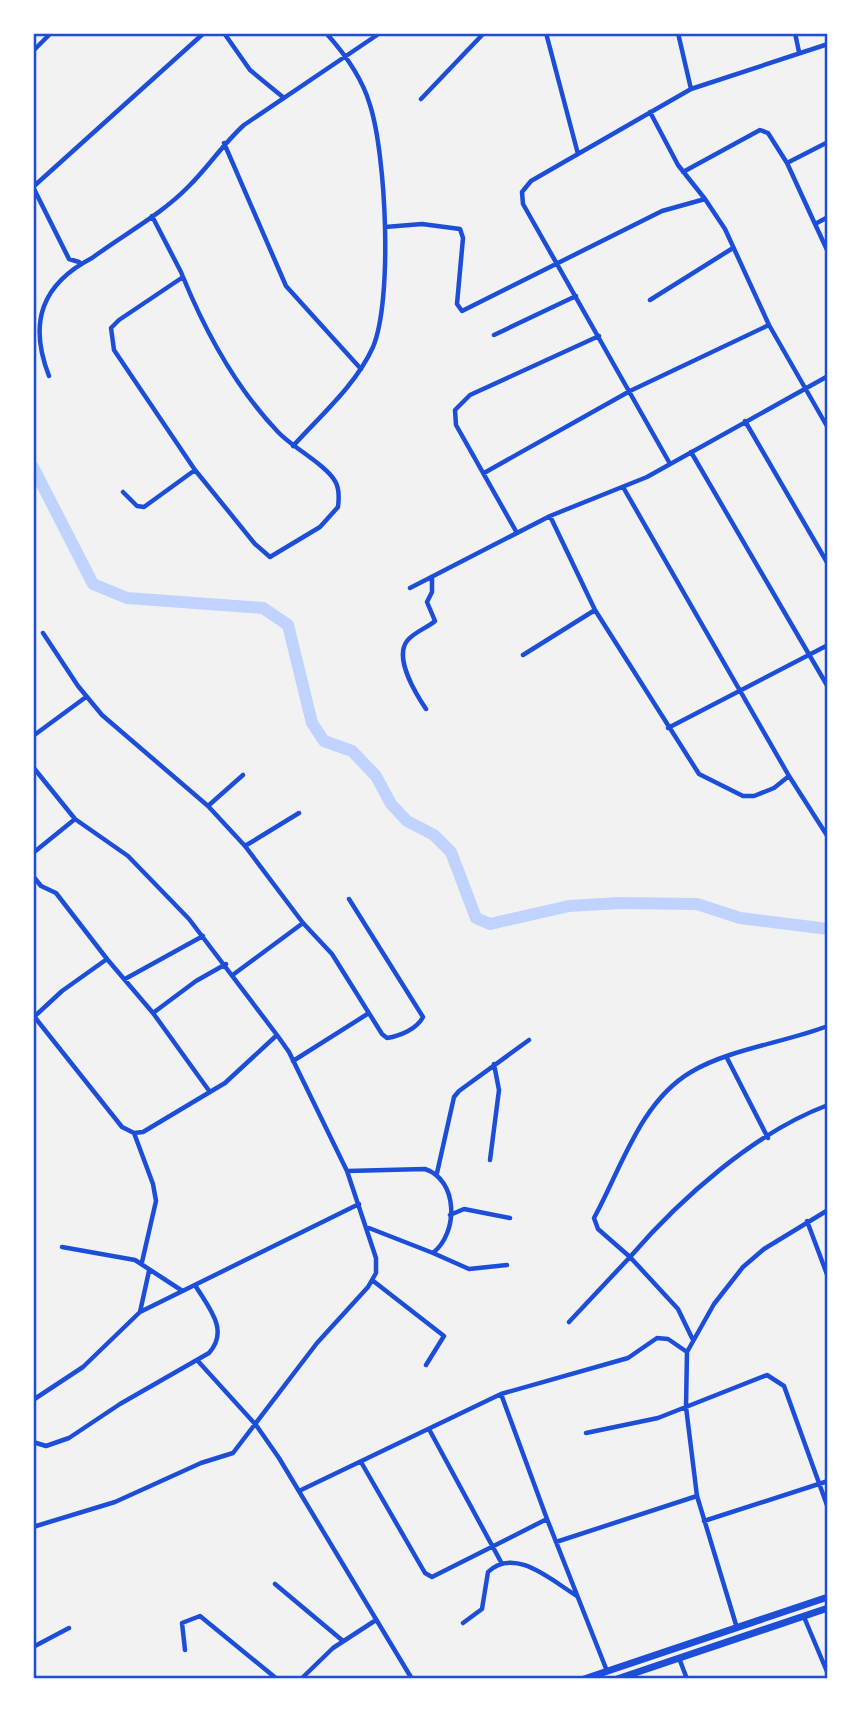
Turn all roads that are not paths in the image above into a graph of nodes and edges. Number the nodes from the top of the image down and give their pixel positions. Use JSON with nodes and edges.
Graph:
{"nodes":[{"id":1,"x":51,"y":33,"type":"edge"},
{"id":2,"x":204,"y":33,"type":"edge"},
{"id":3,"x":224,"y":33,"type":"edge"},
{"id":4,"x":326,"y":33,"type":"edge"},
{"id":5,"x":380,"y":33,"type":"edge"},
{"id":6,"x":484,"y":33,"type":"edge"},
{"id":7,"x":546,"y":33,"type":"edge"},
{"id":8,"x":678,"y":33,"type":"edge"},
{"id":9,"x":795,"y":33,"type":"edge"},
{"id":10,"x":828,"y":44,"type":"edge"},
{"id":11,"x":33,"y":51,"type":"edge"},
{"id":12,"x":799,"y":52,"type":"junction"},
{"id":13,"x":347,"y":56,"type":"junction"},
{"id":14,"x":691,"y":89,"type":"junction"},
{"id":15,"x":284,"y":98,"type":"junction"},
{"id":16,"x":421,"y":99,"type":"dead end"},
{"id":17,"x":650,"y":112,"type":"junction"},
{"id":18,"x":828,"y":142,"type":"edge"},
{"id":19,"x":224,"y":143,"type":"junction"},
{"id":20,"x":578,"y":154,"type":"junction"},
{"id":21,"x":786,"y":163,"type":"junction"},
{"id":22,"x":683,"y":172,"type":"junction"},
{"id":23,"x":33,"y":187,"type":"edge"},
{"id":24,"x":705,"y":199,"type":"junction"},
{"id":25,"x":152,"y":216,"type":"junction"},
{"id":26,"x":828,"y":217,"type":"edge"},
{"id":27,"x":815,"y":224,"type":"junction"},
{"id":28,"x":384,"y":228,"type":"junction"},
{"id":29,"x":733,"y":248,"type":"junction"},
{"id":30,"x":828,"y":252,"type":"edge"},
{"id":31,"x":79,"y":262,"type":"junction"},
{"id":32,"x":557,"y":262,"type":"junction"},
{"id":33,"x":183,"y":277,"type":"junction"},
{"id":34,"x":576,"y":296,"type":"junction"},
{"id":35,"x":650,"y":300,"type":"dead end"},
{"id":36,"x":769,"y":325,"type":"junction"},
{"id":37,"x":494,"y":335,"type":"dead end"},
{"id":38,"x":599,"y":336,"type":"junction"},
{"id":39,"x":361,"y":369,"type":"junction"},
{"id":40,"x":49,"y":376,"type":"dead end"},
{"id":41,"x":828,"y":376,"type":"edge"},
{"id":42,"x":804,"y":389,"type":"junction"},
{"id":43,"x":630,"y":391,"type":"junction"},
{"id":44,"x":745,"y":421,"type":"junction"},
{"id":45,"x":828,"y":428,"type":"edge"},
{"id":46,"x":293,"y":446,"type":"junction"},
{"id":47,"x":691,"y":452,"type":"junction"},
{"id":48,"x":670,"y":462,"type":"junction"},
{"id":49,"x":195,"y":471,"type":"junction"},
{"id":50,"x":484,"y":473,"type":"junction"},
{"id":51,"x":623,"y":487,"type":"junction"},
{"id":52,"x":123,"y":492,"type":"dead end"},
{"id":53,"x":550,"y":516,"type":"junction"},
{"id":54,"x":517,"y":533,"type":"junction"},
{"id":55,"x":828,"y":564,"type":"edge"},
{"id":56,"x":432,"y":578,"type":"junction"},
{"id":57,"x":410,"y":588,"type":"dead end"},
{"id":58,"x":595,"y":610,"type":"junction"},
{"id":59,"x":43,"y":633,"type":"dead end"},
{"id":60,"x":828,"y":645,"type":"edge"},
{"id":61,"x":810,"y":654,"type":"junction"},
{"id":62,"x":523,"y":655,"type":"dead end"},
{"id":63,"x":828,"y":687,"type":"edge"},
{"id":64,"x":740,"y":692,"type":"junction"},
{"id":65,"x":86,"y":697,"type":"junction"},
{"id":66,"x":426,"y":709,"type":"dead end"},
{"id":67,"x":668,"y":728,"type":"junction"},
{"id":68,"x":33,"y":736,"type":"edge"},
{"id":69,"x":33,"y":767,"type":"edge"},
{"id":70,"x":243,"y":775,"type":"dead end"},
{"id":71,"x":789,"y":776,"type":"junction"},
{"id":72,"x":208,"y":806,"type":"junction"},
{"id":73,"x":299,"y":813,"type":"dead end"},
{"id":74,"x":75,"y":819,"type":"junction"},
{"id":75,"x":828,"y":836,"type":"edge"},
{"id":76,"x":245,"y":845,"type":"junction"},
{"id":77,"x":33,"y":853,"type":"edge"},
{"id":78,"x":33,"y":876,"type":"edge"},
{"id":79,"x":349,"y":899,"type":"dead end"},
{"id":80,"x":303,"y":923,"type":"junction"},
{"id":81,"x":203,"y":936,"type":"junction"},
{"id":82,"x":107,"y":959,"type":"junction"},
{"id":83,"x":226,"y":964,"type":"junction"},
{"id":84,"x":234,"y":974,"type":"junction"},
{"id":85,"x":125,"y":979,"type":"junction"},
{"id":86,"x":153,"y":1013,"type":"junction"},
{"id":87,"x":369,"y":1013,"type":"junction"},
{"id":88,"x":34,"y":1016,"type":"edge"},
{"id":89,"x":828,"y":1026,"type":"edge"},
{"id":90,"x":277,"y":1035,"type":"junction"},
{"id":91,"x":528,"y":1040,"type":"dead end"},
{"id":92,"x":727,"y":1058,"type":"junction"},
{"id":93,"x":293,"y":1061,"type":"junction"},
{"id":94,"x":494,"y":1064,"type":"junction"},
{"id":95,"x":210,"y":1093,"type":"junction"},
{"id":96,"x":828,"y":1105,"type":"edge"},
{"id":97,"x":134,"y":1133,"type":"junction"},
{"id":98,"x":768,"y":1138,"type":"junction"},
{"id":99,"x":490,"y":1160,"type":"dead end"},
{"id":100,"x":347,"y":1171,"type":"junction"},
{"id":101,"x":437,"y":1173,"type":"junction"},
{"id":102,"x":359,"y":1204,"type":"junction"},
{"id":103,"x":828,"y":1210,"type":"edge"},
{"id":104,"x":450,"y":1215,"type":"junction"},
{"id":105,"x":509,"y":1218,"type":"dead end"},
{"id":106,"x":807,"y":1221,"type":"junction"},
{"id":107,"x":368,"y":1228,"type":"junction"},
{"id":108,"x":62,"y":1247,"type":"dead end"},
{"id":109,"x":433,"y":1253,"type":"junction"},
{"id":110,"x":630,"y":1257,"type":"junction"},
{"id":111,"x":142,"y":1262,"type":"junction"},
{"id":112,"x":507,"y":1265,"type":"dead end"},
{"id":113,"x":149,"y":1271,"type":"junction"},
{"id":114,"x":828,"y":1277,"type":"edge"},
{"id":115,"x":372,"y":1280,"type":"junction"},
{"id":116,"x":195,"y":1285,"type":"junction"},
{"id":117,"x":181,"y":1291,"type":"junction"},
{"id":118,"x":140,"y":1312,"type":"junction"},
{"id":119,"x":569,"y":1322,"type":"dead end"},
{"id":120,"x":692,"y":1338,"type":"junction"},
{"id":121,"x":687,"y":1352,"type":"junction"},
{"id":122,"x":197,"y":1360,"type":"junction"},
{"id":123,"x":426,"y":1365,"type":"dead end"},
{"id":124,"x":501,"y":1394,"type":"junction"},
{"id":125,"x":33,"y":1400,"type":"edge"},
{"id":126,"x":686,"y":1407,"type":"junction"},
{"id":127,"x":256,"y":1425,"type":"junction"},
{"id":128,"x":429,"y":1431,"type":"junction"},
{"id":129,"x":586,"y":1433,"type":"dead end"},
{"id":130,"x":33,"y":1442,"type":"edge"},
{"id":131,"x":360,"y":1462,"type":"junction"},
{"id":132,"x":828,"y":1481,"type":"edge"},
{"id":133,"x":819,"y":1484,"type":"junction"},
{"id":134,"x":299,"y":1491,"type":"junction"},
{"id":135,"x":697,"y":1496,"type":"junction"},
{"id":136,"x":828,"y":1508,"type":"edge"},
{"id":137,"x":547,"y":1518,"type":"junction"},
{"id":138,"x":704,"y":1521,"type":"junction"},
{"id":139,"x":33,"y":1527,"type":"edge"},
{"id":140,"x":556,"y":1542,"type":"junction"},
{"id":141,"x":493,"y":1546,"type":"junction"},
{"id":142,"x":501,"y":1562,"type":"junction"},
{"id":143,"x":275,"y":1584,"type":"dead end"},
{"id":144,"x":577,"y":1596,"type":"junction"},
{"id":145,"x":828,"y":1597,"type":"edge"},
{"id":146,"x":828,"y":1608,"type":"edge"},
{"id":147,"x":803,"y":1616,"type":"junction"},
{"id":148,"x":376,"y":1620,"type":"junction"},
{"id":149,"x":463,"y":1623,"type":"dead end"},
{"id":150,"x":69,"y":1628,"type":"dead end"},
{"id":151,"x":737,"y":1628,"type":"junction"},
{"id":152,"x":343,"y":1641,"type":"junction"},
{"id":153,"x":33,"y":1647,"type":"edge"},
{"id":154,"x":185,"y":1650,"type":"dead end"},
{"id":155,"x":679,"y":1658,"type":"junction"},
{"id":156,"x":607,"y":1671,"type":"junction"},
{"id":157,"x":828,"y":1674,"type":"edge"},
{"id":158,"x":277,"y":1679,"type":"edge"},
{"id":159,"x":301,"y":1679,"type":"edge"},
{"id":160,"x":412,"y":1679,"type":"edge"},
{"id":161,"x":584,"y":1679,"type":"edge"},
{"id":162,"x":617,"y":1679,"type":"edge"},
{"id":163,"x":687,"y":1679,"type":"edge"}],
"edges":[{"from":1,"to":11,"type":"street"},
{"from":2,"to":23,"type":"street"},
{"from":3,"to":15,"type":"street"},
{"from":4,"to":13,"type":"street"},
{"from":5,"to":13,"type":"street"},
{"from":6,"to":16,"type":"street"},
{"from":7,"to":20,"type":"street"},
{"from":8,"to":14,"type":"street"},
{"from":9,"to":12,"type":"street"},
{"from":10,"to":12,"type":"street"},
{"from":12,"to":14,"type":"street"},
{"from":13,"to":15,"type":"street"},
{"from":13,"to":28,"type":"street"},
{"from":14,"to":17,"type":"street"},
{"from":15,"to":19,"type":"street"},
{"from":17,"to":20,"type":"street"},
{"from":17,"to":22,"type":"street"},
{"from":18,"to":21,"type":"street"},
{"from":19,"to":25,"type":"street"},
{"from":19,"to":39,"type":"street"},
{"from":20,"to":32,"type":"street"},
{"from":21,"to":22,"type":"street"},
{"from":21,"to":27,"type":"street"},
{"from":22,"to":24,"type":"street"},
{"from":23,"to":31,"type":"street"},
{"from":24,"to":29,"type":"street"},
{"from":24,"to":32,"type":"street"},
{"from":25,"to":31,"type":"street"},
{"from":25,"to":33,"type":"street"},
{"from":26,"to":27,"type":"street"},
{"from":27,"to":30,"type":"street"},
{"from":28,"to":32,"type":"street"},
{"from":28,"to":39,"type":"street"},
{"from":29,"to":35,"type":"street"},
{"from":29,"to":36,"type":"street"},
{"from":31,"to":40,"type":"street"},
{"from":32,"to":34,"type":"street"},
{"from":33,"to":46,"type":"street"},
{"from":33,"to":49,"type":"street"},
{"from":34,"to":37,"type":"street"},
{"from":34,"to":38,"type":"street"},
{"from":36,"to":42,"type":"street"},
{"from":36,"to":43,"type":"street"},
{"from":38,"to":43,"type":"street"},
{"from":38,"to":50,"type":"street"},
{"from":39,"to":46,"type":"street"},
{"from":41,"to":42,"type":"street"},
{"from":42,"to":44,"type":"street"},
{"from":42,"to":45,"type":"street"},
{"from":43,"to":48,"type":"street"},
{"from":43,"to":50,"type":"street"},
{"from":44,"to":47,"type":"street"},
{"from":44,"to":55,"type":"street"},
{"from":46,"to":49,"type":"street"},
{"from":47,"to":48,"type":"street"},
{"from":47,"to":61,"type":"street"},
{"from":48,"to":51,"type":"street"},
{"from":49,"to":52,"type":"street"},
{"from":50,"to":54,"type":"street"},
{"from":51,"to":53,"type":"street"},
{"from":51,"to":64,"type":"street"},
{"from":53,"to":54,"type":"street"},
{"from":53,"to":58,"type":"street"},
{"from":54,"to":56,"type":"street"},
{"from":56,"to":57,"type":"street"},
{"from":56,"to":66,"type":"street"},
{"from":58,"to":62,"type":"street"},
{"from":58,"to":67,"type":"street"},
{"from":59,"to":65,"type":"street"},
{"from":60,"to":61,"type":"street"},
{"from":61,"to":63,"type":"street"},
{"from":61,"to":64,"type":"street"},
{"from":64,"to":67,"type":"street"},
{"from":64,"to":71,"type":"street"},
{"from":65,"to":68,"type":"street"},
{"from":65,"to":72,"type":"street"},
{"from":67,"to":71,"type":"street"},
{"from":69,"to":74,"type":"street"},
{"from":70,"to":72,"type":"street"},
{"from":71,"to":75,"type":"street"},
{"from":72,"to":76,"type":"street"},
{"from":73,"to":76,"type":"street"},
{"from":74,"to":77,"type":"street"},
{"from":74,"to":81,"type":"street"},
{"from":76,"to":80,"type":"street"},
{"from":78,"to":82,"type":"street"},
{"from":79,"to":87,"type":"street"},
{"from":80,"to":84,"type":"street"},
{"from":80,"to":87,"type":"street"},
{"from":81,"to":83,"type":"street"},
{"from":81,"to":85,"type":"street"},
{"from":82,"to":85,"type":"street"},
{"from":82,"to":88,"type":"street"},
{"from":83,"to":84,"type":"street"},
{"from":83,"to":86,"type":"street"},
{"from":84,"to":90,"type":"street"},
{"from":85,"to":86,"type":"street"},
{"from":86,"to":95,"type":"street"},
{"from":87,"to":93,"type":"street"},
{"from":88,"to":97,"type":"street"},
{"from":89,"to":92,"type":"street"},
{"from":90,"to":93,"type":"street"},
{"from":90,"to":95,"type":"street"},
{"from":91,"to":94,"type":"street"},
{"from":92,"to":98,"type":"street"},
{"from":92,"to":110,"type":"street"},
{"from":93,"to":100,"type":"street"},
{"from":94,"to":99,"type":"street"},
{"from":94,"to":101,"type":"street"},
{"from":95,"to":97,"type":"street"},
{"from":96,"to":98,"type":"street"},
{"from":97,"to":111,"type":"street"},
{"from":98,"to":110,"type":"street"},
{"from":100,"to":101,"type":"street"},
{"from":100,"to":102,"type":"street"},
{"from":101,"to":104,"type":"street"},
{"from":102,"to":107,"type":"street"},
{"from":102,"to":116,"type":"street"},
{"from":103,"to":106,"type":"street"},
{"from":104,"to":105,"type":"street"},
{"from":104,"to":109,"type":"street"},
{"from":106,"to":114,"type":"street"},
{"from":106,"to":120,"type":"street"},
{"from":107,"to":109,"type":"street"},
{"from":107,"to":115,"type":"street"},
{"from":108,"to":111,"type":"street"},
{"from":109,"to":112,"type":"street"},
{"from":110,"to":119,"type":"street"},
{"from":110,"to":120,"type":"street"},
{"from":111,"to":113,"type":"street"},
{"from":113,"to":117,"type":"street"},
{"from":113,"to":118,"type":"street"},
{"from":115,"to":123,"type":"street"},
{"from":115,"to":127,"type":"street"},
{"from":116,"to":117,"type":"street"},
{"from":116,"to":122,"type":"street"},
{"from":117,"to":118,"type":"street"},
{"from":118,"to":125,"type":"street"},
{"from":120,"to":121,"type":"street"},
{"from":121,"to":124,"type":"street"},
{"from":121,"to":126,"type":"street"},
{"from":122,"to":127,"type":"street"},
{"from":122,"to":130,"type":"street"},
{"from":124,"to":128,"type":"street"},
{"from":124,"to":137,"type":"street"},
{"from":126,"to":129,"type":"street"},
{"from":126,"to":133,"type":"street"},
{"from":126,"to":135,"type":"street"},
{"from":127,"to":134,"type":"street"},
{"from":127,"to":139,"type":"street"},
{"from":128,"to":131,"type":"street"},
{"from":128,"to":141,"type":"street"},
{"from":131,"to":134,"type":"street"},
{"from":131,"to":141,"type":"street"},
{"from":132,"to":133,"type":"street"},
{"from":133,"to":136,"type":"street"},
{"from":133,"to":138,"type":"street"},
{"from":134,"to":148,"type":"street"},
{"from":135,"to":138,"type":"street"},
{"from":135,"to":140,"type":"street"},
{"from":137,"to":140,"type":"street"},
{"from":137,"to":141,"type":"street"},
{"from":138,"to":151,"type":"street"},
{"from":140,"to":144,"type":"street"},
{"from":141,"to":142,"type":"street"},
{"from":142,"to":144,"type":"street"},
{"from":142,"to":149,"type":"street"},
{"from":143,"to":152,"type":"street"},
{"from":144,"to":156,"type":"street"},
{"from":145,"to":151,"type":"highway"},
{"from":146,"to":147,"type":"highway"},
{"from":147,"to":155,"type":"highway"},
{"from":147,"to":157,"type":"street"},
{"from":148,"to":152,"type":"street"},
{"from":148,"to":160,"type":"street"},
{"from":150,"to":153,"type":"street"},
{"from":151,"to":156,"type":"highway"},
{"from":152,"to":159,"type":"street"},
{"from":154,"to":158,"type":"street"},
{"from":155,"to":162,"type":"highway"},
{"from":155,"to":163,"type":"street"},
{"from":156,"to":161,"type":"highway"}]}
